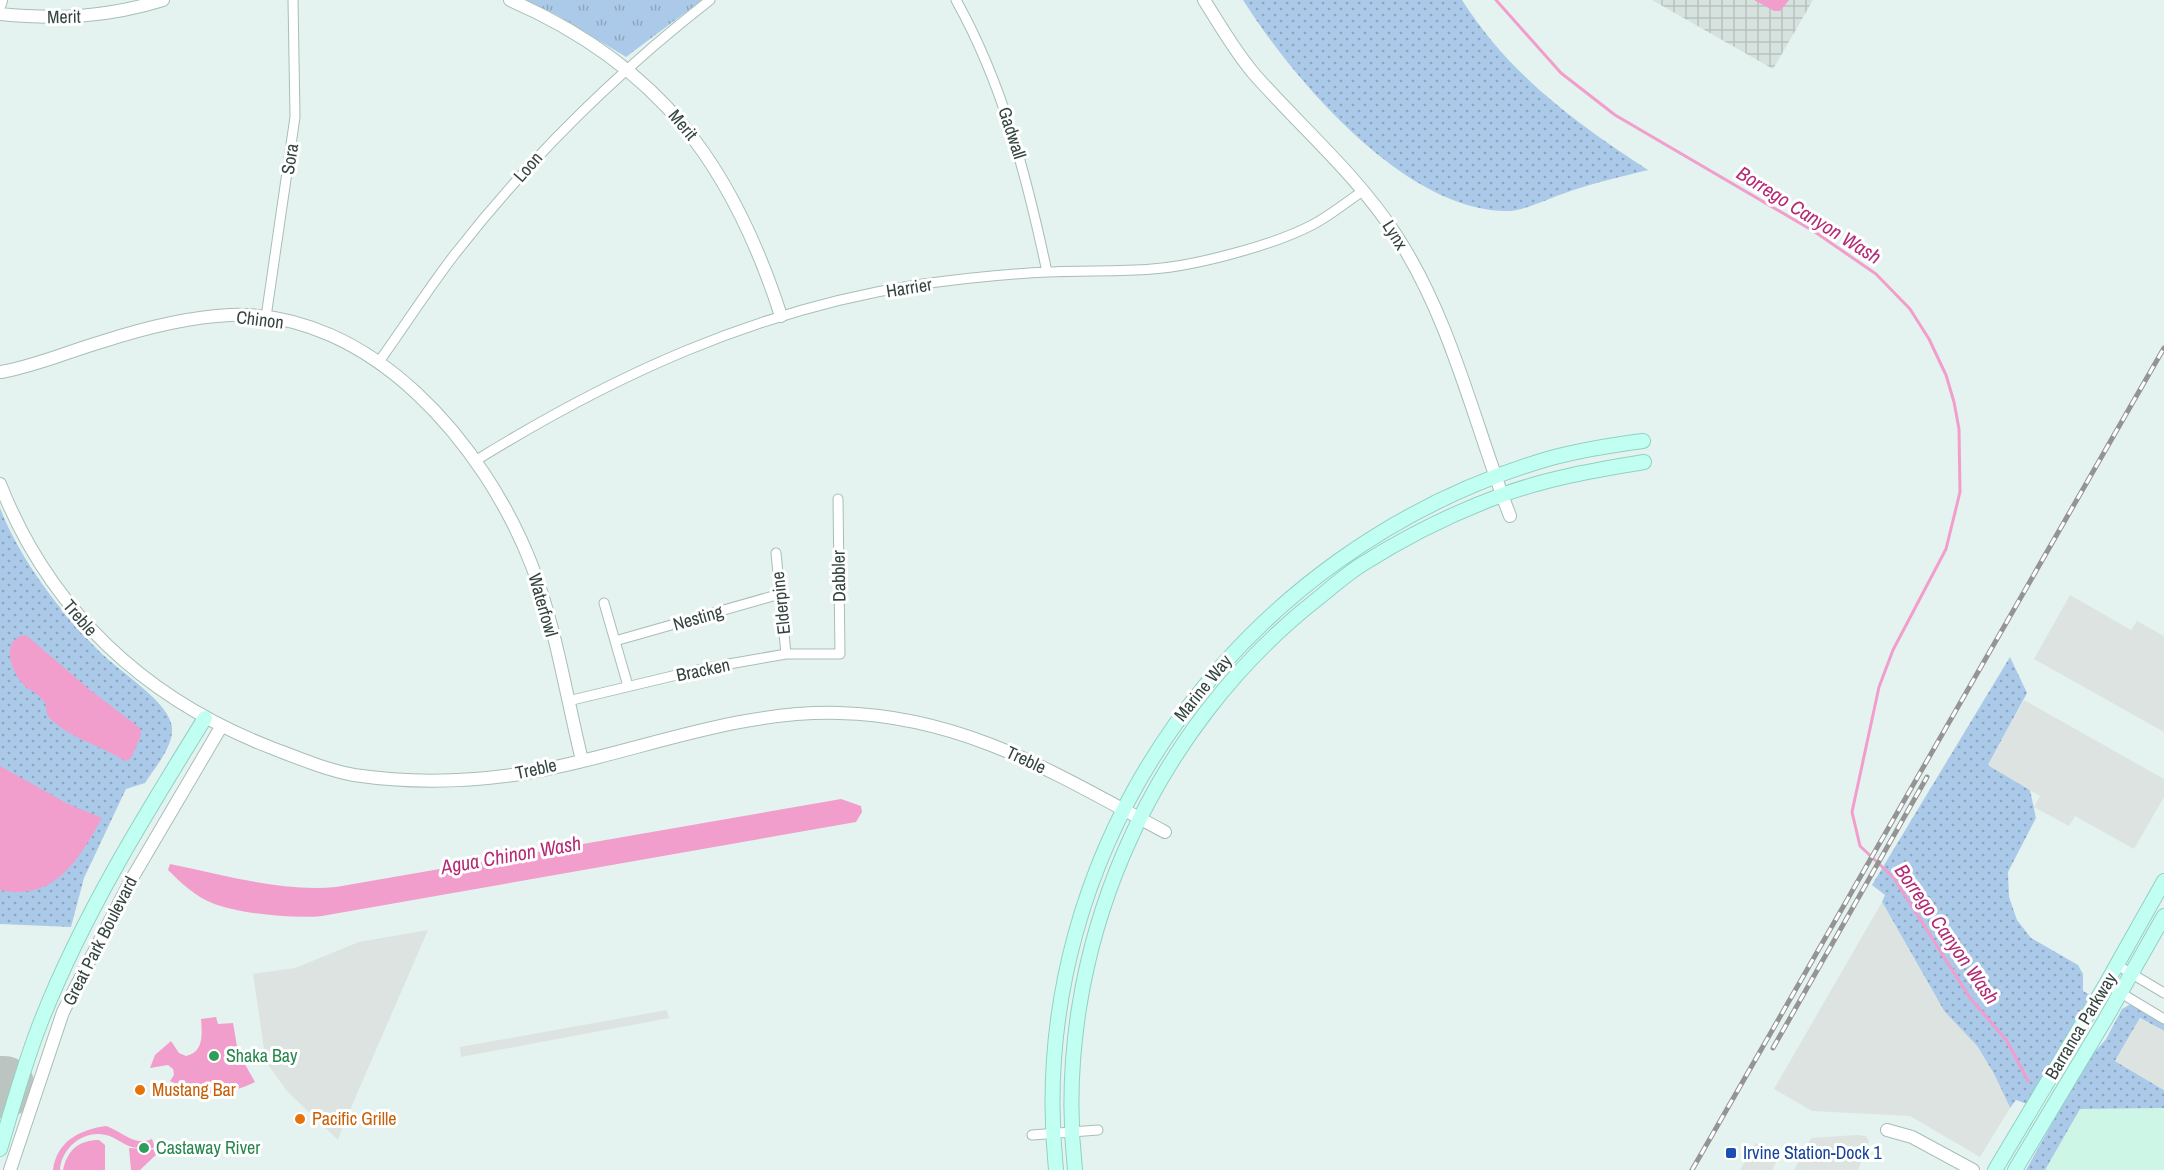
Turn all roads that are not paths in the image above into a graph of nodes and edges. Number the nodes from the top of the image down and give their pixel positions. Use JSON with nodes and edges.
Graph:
{"nodes":[{"id":1,"x":163,"y":0,"type":"edge"},
{"id":2,"x":293,"y":0,"type":"edge"},
{"id":3,"x":510,"y":0,"type":"edge"},
{"id":4,"x":710,"y":0,"type":"edge"},
{"id":5,"x":956,"y":0,"type":"edge"},
{"id":6,"x":1204,"y":0,"type":"edge"},
{"id":7,"x":0,"y":14,"type":"edge"},
{"id":8,"x":625,"y":69,"type":"junction"},
{"id":9,"x":1363,"y":191,"type":"junction"},
{"id":10,"x":1047,"y":272,"type":"junction"},
{"id":11,"x":781,"y":316,"type":"junction"},
{"id":12,"x":266,"y":317,"type":"junction"},
{"id":13,"x":378,"y":363,"type":"junction"},
{"id":14,"x":0,"y":373,"type":"edge"},
{"id":15,"x":1643,"y":441,"type":"dead end"},
{"id":16,"x":475,"y":461,"type":"junction"},
{"id":17,"x":1644,"y":462,"type":"dead end"},
{"id":18,"x":1495,"y":477,"type":"junction"},
{"id":19,"x":0,"y":484,"type":"edge"},
{"id":20,"x":1502,"y":495,"type":"junction"},
{"id":21,"x":838,"y":499,"type":"dead end"},
{"id":22,"x":1510,"y":516,"type":"dead end"},
{"id":23,"x":776,"y":553,"type":"dead end"},
{"id":24,"x":780,"y":594,"type":"junction"},
{"id":25,"x":604,"y":603,"type":"dead end"},
{"id":26,"x":615,"y":641,"type":"junction"},
{"id":27,"x":786,"y":654,"type":"junction"},
{"id":28,"x":840,"y":654,"type":"joint"},
{"id":29,"x":628,"y":686,"type":"junction"},
{"id":30,"x":568,"y":701,"type":"junction"},
{"id":31,"x":205,"y":718,"type":"junction"},
{"id":32,"x":221,"y":727,"type":"junction"},
{"id":33,"x":582,"y":760,"type":"junction"},
{"id":34,"x":1123,"y":809,"type":"junction"},
{"id":35,"x":1140,"y":818,"type":"junction"},
{"id":36,"x":1166,"y":832,"type":"dead end"},
{"id":37,"x":2164,"y":881,"type":"edge"},
{"id":38,"x":2164,"y":916,"type":"edge"},
{"id":39,"x":2117,"y":965,"type":"junction"},
{"id":40,"x":2132,"y":974,"type":"junction"},
{"id":41,"x":2106,"y":984,"type":"junction"},
{"id":42,"x":2121,"y":993,"type":"junction"},
{"id":43,"x":2164,"y":993,"type":"edge"},
{"id":44,"x":2164,"y":1019,"type":"edge"},
{"id":45,"x":1098,"y":1130,"type":"dead end"},
{"id":46,"x":1887,"y":1130,"type":"dead end"},
{"id":47,"x":1071,"y":1132,"type":"junction"},
{"id":48,"x":1053,"y":1133,"type":"junction"},
{"id":49,"x":1032,"y":1135,"type":"dead end"},
{"id":50,"x":0,"y":1149,"type":"edge"},
{"id":51,"x":10,"y":1170,"type":"edge"},
{"id":52,"x":1056,"y":1170,"type":"edge"},
{"id":53,"x":1075,"y":1170,"type":"edge"},
{"id":54,"x":1973,"y":1170,"type":"edge"},
{"id":55,"x":1995,"y":1170,"type":"edge"},
{"id":56,"x":2015,"y":1170,"type":"edge"}],
"edges":[{"from":1,"to":7,"type":"street","name":"Merit"},
{"from":2,"to":12,"type":"street","name":"Sora"},
{"from":3,"to":8,"type":"street","name":"Merit"},
{"from":4,"to":8,"type":"street","name":"Loon"},
{"from":5,"to":10,"type":"street","name":"Gadwall"},
{"from":6,"to":9,"type":"street","name":"Lynx"},
{"from":8,"to":11,"type":"street","name":"Merit"},
{"from":8,"to":13,"type":"street","name":"Loon"},
{"from":9,"to":10,"type":"street","name":"Harrier"},
{"from":9,"to":18,"type":"street","name":"Lynx"},
{"from":10,"to":11,"type":"street","name":"Harrier"},
{"from":11,"to":16,"type":"street","name":"Harrier"},
{"from":12,"to":13,"type":"street","name":"Chinon"},
{"from":12,"to":14,"type":"street","name":"Chinon"},
{"from":13,"to":16,"type":"street","name":"Chinon"},
{"from":15,"to":18,"type":"main road","name":"Marine Way"},
{"from":16,"to":30,"type":"street","name":"Waterfowl"},
{"from":17,"to":20,"type":"main road","name":"Marine Way"},
{"from":18,"to":20,"type":"street","name":"Lynx"},
{"from":18,"to":34,"type":"main road","name":"Marine Way"},
{"from":19,"to":31,"type":"street","name":"Treble"},
{"from":20,"to":22,"type":"street","name":"Lynx"},
{"from":20,"to":35,"type":"main road","name":"Marine Way"},
{"from":21,"to":28,"type":"street","name":"Dabbler"},
{"from":23,"to":24,"type":"street","name":"Elderpine"},
{"from":24,"to":26,"type":"street","name":"Nesting"},
{"from":24,"to":27,"type":"street","name":"Elderpine"},
{"from":25,"to":26,"type":"street"},
{"from":26,"to":29,"type":"street"},
{"from":27,"to":28,"type":"street","name":"Bracken"},
{"from":27,"to":29,"type":"street","name":"Bracken"},
{"from":29,"to":30,"type":"street","name":"Bracken"},
{"from":30,"to":33,"type":"street","name":"Waterfowl"},
{"from":31,"to":32,"type":"street","name":"Treble"},
{"from":31,"to":50,"type":"main road","name":"Great Park Boulevard"},
{"from":32,"to":33,"type":"street","name":"Treble"},
{"from":32,"to":51,"type":"street","name":"Great Park Boulevard"},
{"from":33,"to":34,"type":"street","name":"Treble"},
{"from":34,"to":35,"type":"street","name":"Treble"},
{"from":34,"to":48,"type":"main road","name":"Marine Way"},
{"from":35,"to":36,"type":"street","name":"Treble"},
{"from":35,"to":47,"type":"main road","name":"Marine Way"},
{"from":37,"to":39,"type":"main road","name":"Barranca Parkway"},
{"from":38,"to":40,"type":"main road","name":"Barranca Parkway"},
{"from":39,"to":40,"type":"street"},
{"from":39,"to":41,"type":"main road","name":"Barranca Parkway"},
{"from":40,"to":42,"type":"main road","name":"Barranca Parkway"},
{"from":40,"to":43,"type":"street"},
{"from":41,"to":42,"type":"street"},
{"from":41,"to":55,"type":"main road","name":"Barranca Parkway"},
{"from":42,"to":44,"type":"street"},
{"from":42,"to":56,"type":"main road","name":"Barranca Parkway"},
{"from":45,"to":47,"type":"street"},
{"from":46,"to":54,"type":"street"},
{"from":47,"to":48,"type":"street"},
{"from":47,"to":53,"type":"main road","name":"Marine Way"},
{"from":48,"to":49,"type":"street"},
{"from":48,"to":52,"type":"main road","name":"Marine Way"}]}
